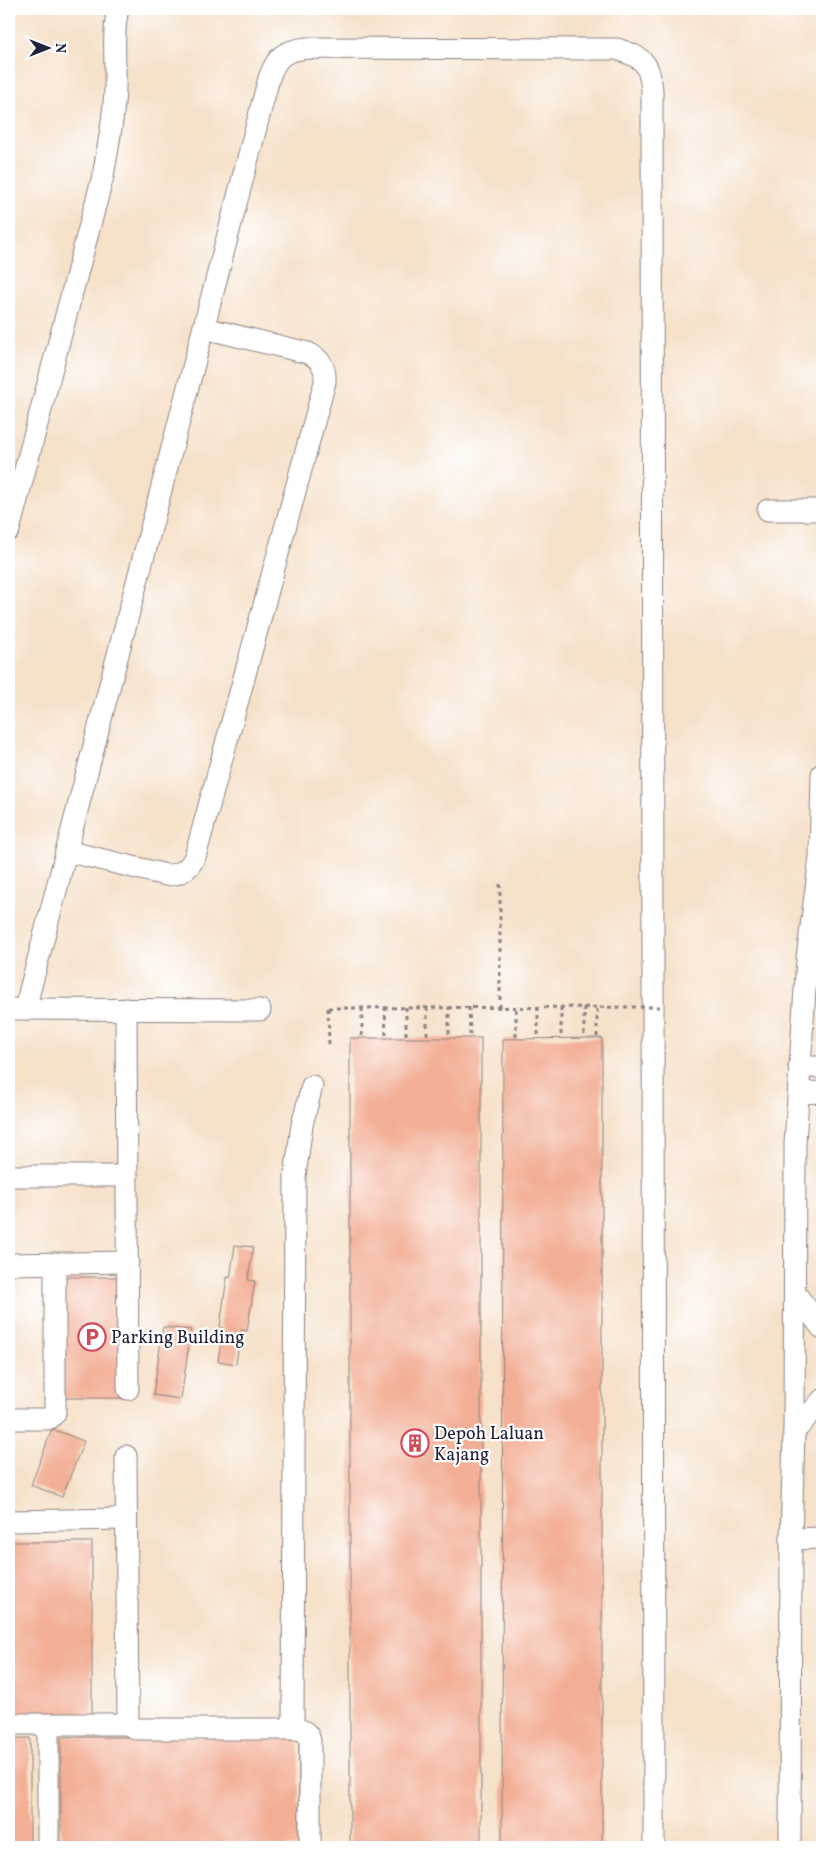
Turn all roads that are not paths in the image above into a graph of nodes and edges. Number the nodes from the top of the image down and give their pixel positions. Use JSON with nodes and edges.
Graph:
{"nodes":[{"id":1,"x":118,"y":9,"type":"edge"},
{"id":2,"x":204,"y":328,"type":"junction"},
{"id":3,"x":768,"y":510,"type":"dead end"},
{"id":4,"x":822,"y":510,"type":"edge"},
{"id":5,"x":9,"y":530,"type":"edge"},
{"id":6,"x":822,"y":774,"type":"edge"},
{"id":7,"x":66,"y":851,"type":"junction"},
{"id":8,"x":17,"y":1009,"type":"edge"},
{"id":9,"x":126,"y":1009,"type":"junction"},
{"id":10,"x":260,"y":1010,"type":"dead end"},
{"id":11,"x":799,"y":1067,"type":"junction"},
{"id":12,"x":822,"y":1067,"type":"edge"},
{"id":13,"x":312,"y":1086,"type":"dead end"},
{"id":14,"x":822,"y":1092,"type":"edge"},
{"id":15,"x":799,"y":1093,"type":"junction"},
{"id":16,"x":9,"y":1176,"type":"edge"},
{"id":17,"x":127,"y":1176,"type":"junction"},
{"id":18,"x":128,"y":1262,"type":"junction"},
{"id":19,"x":56,"y":1263,"type":"junction"},
{"id":20,"x":9,"y":1264,"type":"edge"},
{"id":21,"x":795,"y":1293,"type":"junction"},
{"id":22,"x":822,"y":1328,"type":"edge"},
{"id":23,"x":128,"y":1390,"type":"dead end"},
{"id":24,"x":822,"y":1400,"type":"edge"},
{"id":25,"x":9,"y":1419,"type":"edge"},
{"id":26,"x":794,"y":1432,"type":"junction"},
{"id":27,"x":126,"y":1456,"type":"dead end"},
{"id":28,"x":126,"y":1518,"type":"junction"},
{"id":29,"x":9,"y":1521,"type":"edge"},
{"id":30,"x":822,"y":1538,"type":"edge"},
{"id":31,"x":791,"y":1539,"type":"junction"},
{"id":32,"x":9,"y":1724,"type":"edge"},
{"id":33,"x":128,"y":1724,"type":"junction"},
{"id":34,"x":48,"y":1725,"type":"junction"},
{"id":35,"x":293,"y":1729,"type":"junction"},
{"id":36,"x":48,"y":1847,"type":"edge"},
{"id":37,"x":310,"y":1847,"type":"edge"},
{"id":38,"x":654,"y":1847,"type":"edge"},
{"id":39,"x":790,"y":1847,"type":"edge"}],
"edges":[{"from":1,"to":5,"type":"street"},
{"from":2,"to":7,"type":"street"},
{"from":2,"to":7,"type":"street"},
{"from":2,"to":38,"type":"street"},
{"from":3,"to":4,"type":"street"},
{"from":6,"to":11,"type":"street"},
{"from":7,"to":8,"type":"street"},
{"from":8,"to":9,"type":"street"},
{"from":9,"to":10,"type":"street"},
{"from":9,"to":17,"type":"street"},
{"from":11,"to":12,"type":"street"},
{"from":11,"to":15,"type":"street"},
{"from":13,"to":35,"type":"street"},
{"from":14,"to":15,"type":"street"},
{"from":15,"to":21,"type":"street"},
{"from":16,"to":17,"type":"street"},
{"from":17,"to":18,"type":"street"},
{"from":18,"to":19,"type":"street"},
{"from":18,"to":23,"type":"street"},
{"from":19,"to":20,"type":"street"},
{"from":19,"to":25,"type":"street"},
{"from":21,"to":22,"type":"street"},
{"from":21,"to":26,"type":"street"},
{"from":24,"to":26,"type":"street"},
{"from":26,"to":31,"type":"street"},
{"from":27,"to":28,"type":"street"},
{"from":28,"to":29,"type":"street"},
{"from":28,"to":33,"type":"street"},
{"from":30,"to":31,"type":"street"},
{"from":31,"to":39,"type":"street"},
{"from":32,"to":34,"type":"street"},
{"from":33,"to":34,"type":"street"},
{"from":33,"to":35,"type":"street"},
{"from":34,"to":36,"type":"street"},
{"from":35,"to":37,"type":"street"}]}
